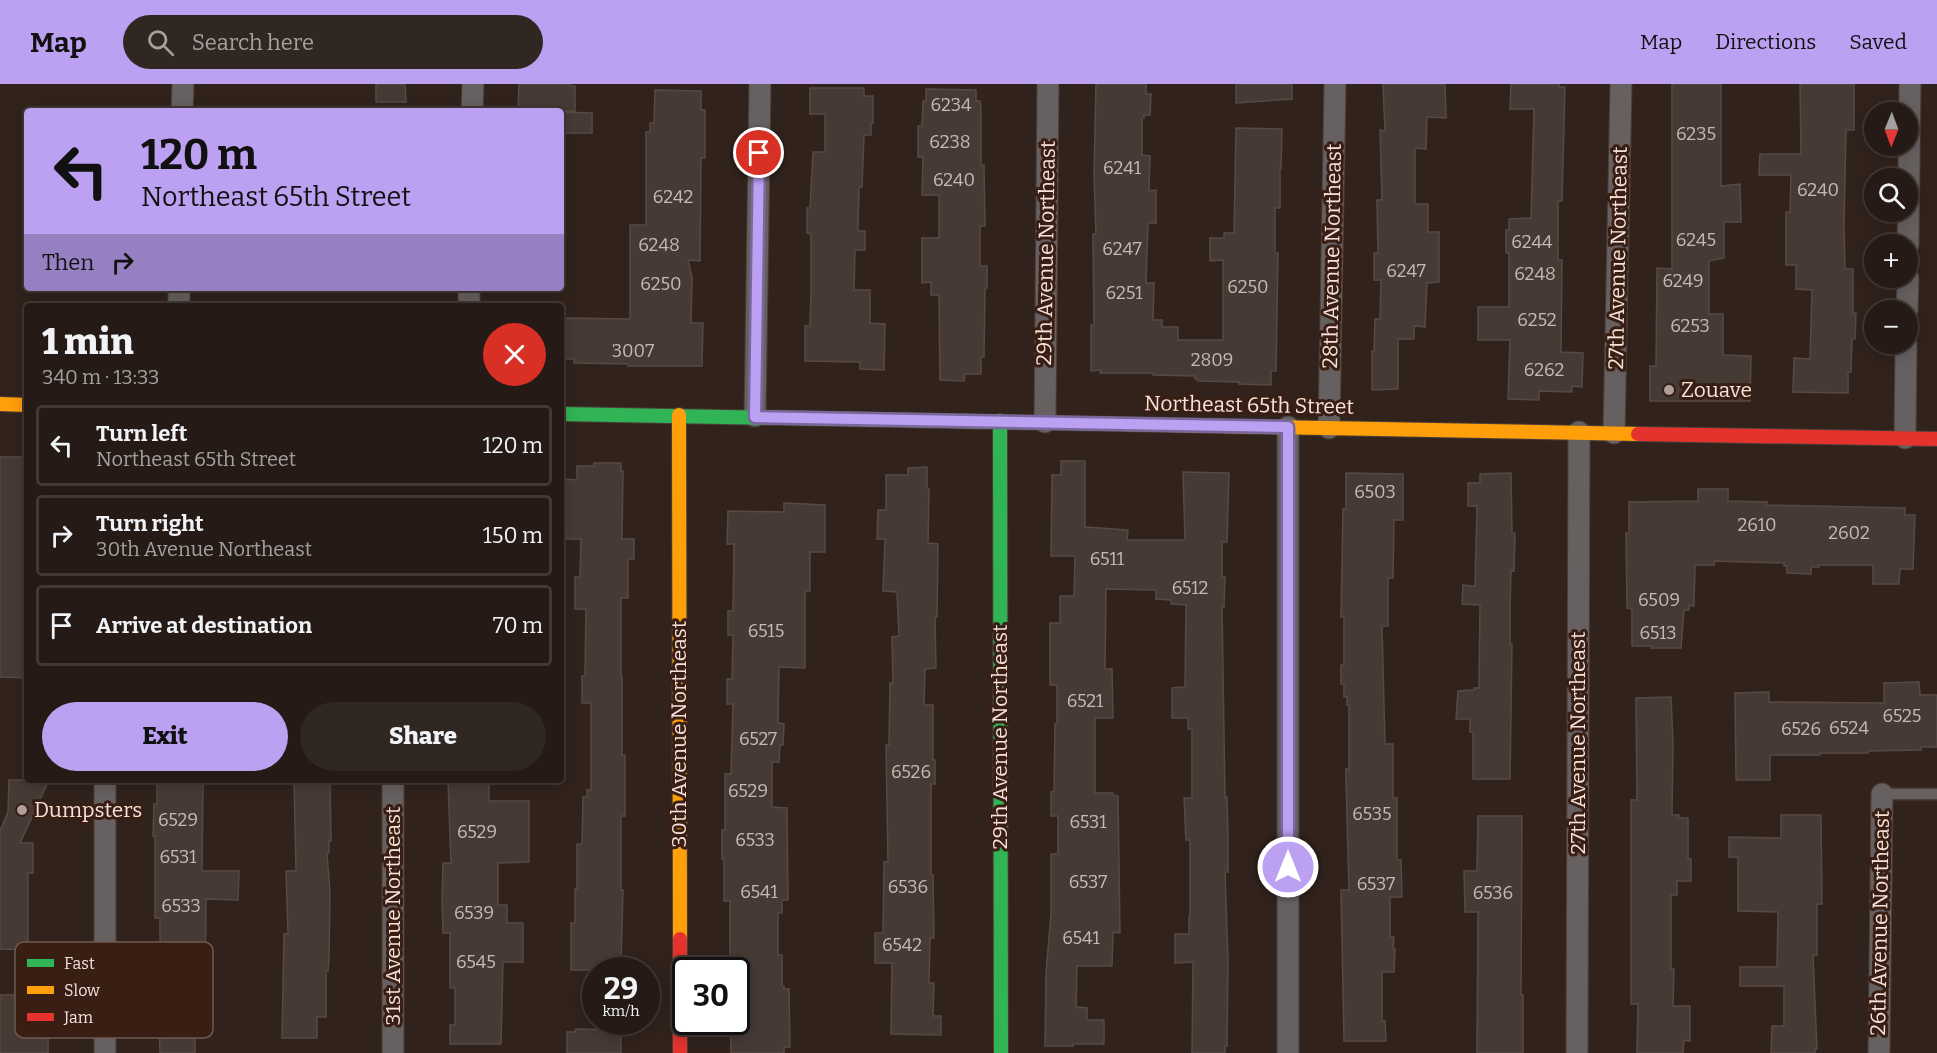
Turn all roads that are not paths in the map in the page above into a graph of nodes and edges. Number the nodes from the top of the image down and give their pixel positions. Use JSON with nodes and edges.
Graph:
{"nodes":[{"id":1,"x":183,"y":84,"type":"edge"},
{"id":2,"x":472,"y":84,"type":"edge"},
{"id":3,"x":760,"y":84,"type":"edge"},
{"id":4,"x":1048,"y":84,"type":"edge"},
{"id":5,"x":1335,"y":84,"type":"edge"},
{"id":6,"x":1621,"y":84,"type":"edge"},
{"id":7,"x":1911,"y":84,"type":"edge"},
{"id":8,"x":182,"y":108,"type":"edge"},
{"id":9,"x":472,"y":108,"type":"edge"},
{"id":10,"x":1908,"y":234,"type":"edge"},
{"id":11,"x":1906,"y":354,"type":"edge"},
{"id":12,"x":0,"y":404,"type":"edge"},
{"id":13,"x":24,"y":405,"type":"edge"},
{"id":14,"x":564,"y":414,"type":"edge"},
{"id":15,"x":679,"y":415,"type":"junction"},
{"id":16,"x":755,"y":417,"type":"junction"},
{"id":17,"x":1000,"y":421,"type":"junction"},
{"id":18,"x":1045,"y":422,"type":"junction"},
{"id":19,"x":1288,"y":427,"type":"junction"},
{"id":20,"x":1329,"y":428,"type":"junction"},
{"id":21,"x":1579,"y":432,"type":"junction"},
{"id":22,"x":1614,"y":433,"type":"junction"},
{"id":23,"x":1905,"y":438,"type":"junction"},
{"id":24,"x":1937,"y":439,"type":"edge"},
{"id":25,"x":105,"y":783,"type":"edge"},
{"id":26,"x":393,"y":783,"type":"edge"},
{"id":27,"x":1882,"y":794,"type":"joint"},
{"id":28,"x":1936,"y":794,"type":"edge"},
{"id":29,"x":105,"y":942,"type":"edge"},
{"id":30,"x":393,"y":1053,"type":"edge"},
{"id":31,"x":680,"y":1053,"type":"edge"},
{"id":32,"x":1001,"y":1053,"type":"edge"},
{"id":33,"x":1288,"y":1053,"type":"edge"},
{"id":34,"x":1576,"y":1053,"type":"edge"},
{"id":35,"x":1879,"y":1053,"type":"edge"}],
"edges":[{"from":1,"to":8,"type":"street"},
{"from":2,"to":9,"type":"street"},
{"from":3,"to":16,"type":"street"},
{"from":4,"to":18,"type":"street","name":"29th Avenue Northeast"},
{"from":5,"to":20,"type":"street","name":"28th Avenue Northeast"},
{"from":6,"to":22,"type":"street","name":"27th Avenue Northeast"},
{"from":7,"to":10,"type":"street"},
{"from":11,"to":23,"type":"street"},
{"from":12,"to":13,"type":"main road"},
{"from":14,"to":15,"type":"main road","name":"Northeast 65th Street"},
{"from":15,"to":16,"type":"main road","name":"Northeast 65th Street"},
{"from":15,"to":31,"type":"main road","name":"30th Avenue Northeast"},
{"from":16,"to":17,"type":"main road","name":"Northeast 65th Street"},
{"from":17,"to":18,"type":"main road","name":"Northeast 65th Street"},
{"from":17,"to":32,"type":"main road","name":"29th Avenue Northeast"},
{"from":18,"to":19,"type":"main road","name":"Northeast 65th Street"},
{"from":19,"to":20,"type":"main road","name":"Northeast 65th Street"},
{"from":19,"to":33,"type":"street"},
{"from":20,"to":21,"type":"main road","name":"Northeast 65th Street"},
{"from":21,"to":22,"type":"main road","name":"Northeast 65th Street"},
{"from":21,"to":34,"type":"street","name":"27th Avenue Northeast"},
{"from":22,"to":23,"type":"main road","name":"Northeast 65th Street"},
{"from":23,"to":24,"type":"main road","name":"Northeast 65th Street"},
{"from":25,"to":29,"type":"street"},
{"from":26,"to":30,"type":"street","name":"31st Avenue Northeast"},
{"from":27,"to":28,"type":"lane"},
{"from":27,"to":35,"type":"street","name":"26th Avenue Northeast"}]}
